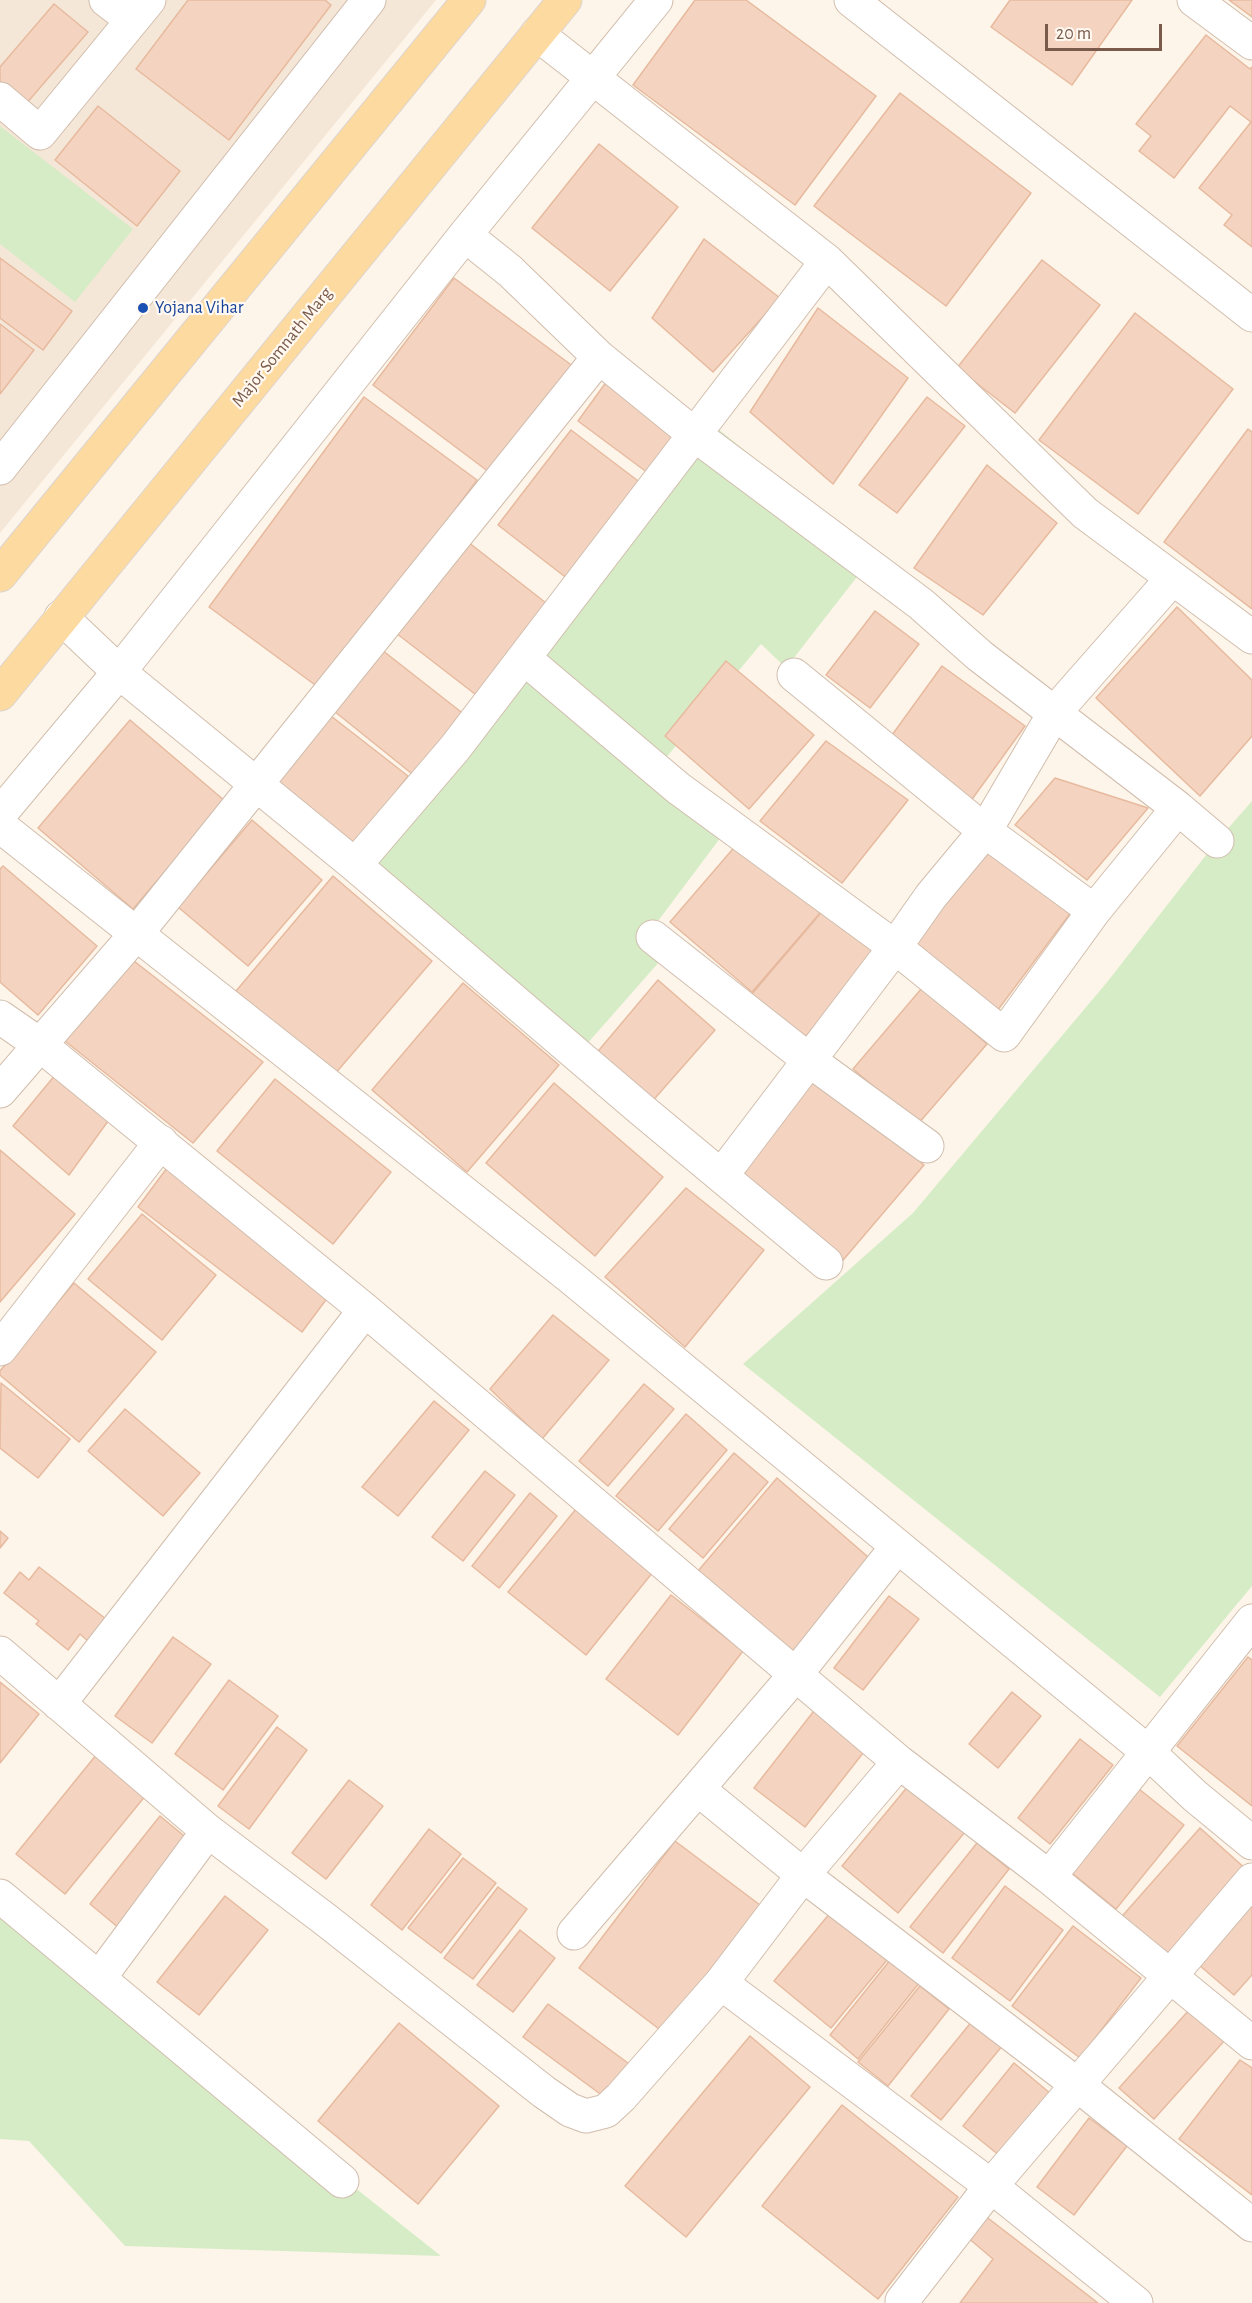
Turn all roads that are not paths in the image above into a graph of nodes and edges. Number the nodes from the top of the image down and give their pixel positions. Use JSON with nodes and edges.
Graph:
{"nodes":[{"id":1,"x":106,"y":0,"type":"edge"},
{"id":2,"x":369,"y":0,"type":"edge"},
{"id":3,"x":469,"y":0,"type":"edge"},
{"id":4,"x":565,"y":0,"type":"edge"},
{"id":5,"x":656,"y":0,"type":"edge"},
{"id":6,"x":851,"y":0,"type":"edge"},
{"id":7,"x":1194,"y":0,"type":"edge"},
{"id":8,"x":141,"y":10,"type":"edge"},
{"id":9,"x":537,"y":34,"type":"junction"},
{"id":10,"x":1252,"y":43,"type":"edge"},
{"id":11,"x":594,"y":78,"type":"junction"},
{"id":12,"x":0,"y":99,"type":"edge"},
{"id":13,"x":465,"y":235,"type":"junction"},
{"id":14,"x":827,"y":261,"type":"junction"},
{"id":15,"x":1252,"y":315,"type":"edge"},
{"id":16,"x":599,"y":357,"type":"junction"},
{"id":17,"x":696,"y":435,"type":"junction"},
{"id":18,"x":0,"y":468,"type":"edge"},
{"id":19,"x":0,"y":575,"type":"edge"},
{"id":20,"x":1172,"y":580,"type":"junction"},
{"id":21,"x":62,"y":617,"type":"junction"},
{"id":22,"x":1252,"y":637,"type":"edge"},
{"id":23,"x":524,"y":658,"type":"junction"},
{"id":24,"x":119,"y":672,"type":"junction"},
{"id":25,"x":794,"y":675,"type":"dead end"},
{"id":26,"x":0,"y":694,"type":"edge"},
{"id":27,"x":1055,"y":712,"type":"junction"},
{"id":28,"x":256,"y":784,"type":"junction"},
{"id":29,"x":1178,"y":808,"type":"junction"},
{"id":30,"x":0,"y":814,"type":"edge"},
{"id":31,"x":0,"y":826,"type":"edge"},
{"id":32,"x":986,"y":831,"type":"junction"},
{"id":33,"x":1216,"y":841,"type":"dead end"},
{"id":34,"x":355,"y":865,"type":"junction"},
{"id":35,"x":1094,"y":911,"type":"junction"},
{"id":36,"x":137,"y":933,"type":"junction"},
{"id":37,"x":653,"y":937,"type":"dead end"},
{"id":38,"x":895,"y":947,"type":"junction"},
{"id":39,"x":0,"y":1017,"type":"edge"},
{"id":40,"x":39,"y":1044,"type":"junction"},
{"id":41,"x":808,"y":1060,"type":"junction"},
{"id":42,"x":0,"y":1091,"type":"edge"},
{"id":43,"x":161,"y":1142,"type":"junction"},
{"id":44,"x":927,"y":1146,"type":"dead end"},
{"id":45,"x":722,"y":1175,"type":"junction"},
{"id":46,"x":826,"y":1263,"type":"dead end"},
{"id":47,"x":365,"y":1310,"type":"junction"},
{"id":48,"x":0,"y":1349,"type":"edge"},
{"id":49,"x":897,"y":1546,"type":"junction"},
{"id":50,"x":1252,"y":1621,"type":"edge"},
{"id":51,"x":0,"y":1653,"type":"edge"},
{"id":52,"x":796,"y":1674,"type":"junction"},
{"id":53,"x":59,"y":1704,"type":"junction"},
{"id":54,"x":1148,"y":1752,"type":"junction"},
{"id":55,"x":899,"y":1762,"type":"junction"},
{"id":56,"x":698,"y":1789,"type":"junction"},
{"id":57,"x":208,"y":1831,"type":"junction"},
{"id":58,"x":1252,"y":1843,"type":"edge"},
{"id":59,"x":803,"y":1875,"type":"junction"},
{"id":60,"x":1049,"y":1877,"type":"junction"},
{"id":61,"x":1252,"y":1880,"type":"edge"},
{"id":62,"x":0,"y":1896,"type":"edge"},
{"id":63,"x":574,"y":1933,"type":"dead end"},
{"id":64,"x":1170,"y":1976,"type":"junction"},
{"id":65,"x":100,"y":1977,"type":"junction"},
{"id":66,"x":721,"y":1983,"type":"junction"},
{"id":67,"x":1252,"y":2043,"type":"edge"},
{"id":68,"x":1079,"y":2086,"type":"junction"},
{"id":69,"x":342,"y":2181,"type":"dead end"},
{"id":70,"x":991,"y":2186,"type":"junction"},
{"id":71,"x":1252,"y":2225,"type":"edge"},
{"id":72,"x":902,"y":2301,"type":"dead end"},
{"id":73,"x":1136,"y":2303,"type":"edge"}],
"edges":[{"from":1,"to":8,"type":"street"},
{"from":2,"to":18,"type":"street"},
{"from":3,"to":19,"type":"main road"},
{"from":4,"to":9,"type":"main road","name":"Major Somnath Marg"},
{"from":5,"to":11,"type":"street"},
{"from":6,"to":15,"type":"street"},
{"from":7,"to":10,"type":"street"},
{"from":8,"to":12,"type":"street"},
{"from":9,"to":11,"type":"street"},
{"from":9,"to":21,"type":"main road","name":"Major Somnath Marg"},
{"from":11,"to":13,"type":"street"},
{"from":11,"to":14,"type":"street"},
{"from":13,"to":16,"type":"street"},
{"from":13,"to":24,"type":"street"},
{"from":14,"to":17,"type":"street"},
{"from":14,"to":20,"type":"street"},
{"from":16,"to":17,"type":"street"},
{"from":16,"to":28,"type":"street"},
{"from":17,"to":23,"type":"street"},
{"from":17,"to":27,"type":"street"},
{"from":20,"to":22,"type":"street"},
{"from":20,"to":27,"type":"street"},
{"from":21,"to":24,"type":"street"},
{"from":21,"to":26,"type":"main road","name":"Major Somnath Marg"},
{"from":23,"to":34,"type":"street"},
{"from":23,"to":38,"type":"street"},
{"from":24,"to":28,"type":"street"},
{"from":24,"to":30,"type":"street"},
{"from":25,"to":32,"type":"street"},
{"from":27,"to":29,"type":"street"},
{"from":27,"to":32,"type":"street"},
{"from":28,"to":34,"type":"street"},
{"from":28,"to":36,"type":"street"},
{"from":29,"to":33,"type":"street"},
{"from":29,"to":35,"type":"street"},
{"from":31,"to":36,"type":"street"},
{"from":32,"to":35,"type":"street"},
{"from":32,"to":38,"type":"street"},
{"from":34,"to":45,"type":"street"},
{"from":35,"to":38,"type":"street"},
{"from":36,"to":40,"type":"street"},
{"from":36,"to":49,"type":"street"},
{"from":37,"to":41,"type":"street"},
{"from":38,"to":41,"type":"street"},
{"from":39,"to":40,"type":"street"},
{"from":40,"to":42,"type":"street"},
{"from":40,"to":43,"type":"street"},
{"from":41,"to":44,"type":"street"},
{"from":41,"to":45,"type":"street"},
{"from":43,"to":47,"type":"street"},
{"from":43,"to":48,"type":"street"},
{"from":45,"to":46,"type":"street"},
{"from":47,"to":52,"type":"street"},
{"from":47,"to":53,"type":"street"},
{"from":49,"to":52,"type":"street"},
{"from":49,"to":54,"type":"street"},
{"from":50,"to":54,"type":"street"},
{"from":51,"to":53,"type":"street"},
{"from":52,"to":55,"type":"street"},
{"from":52,"to":56,"type":"street"},
{"from":53,"to":57,"type":"street"},
{"from":54,"to":58,"type":"street"},
{"from":54,"to":60,"type":"street"},
{"from":55,"to":59,"type":"street"},
{"from":55,"to":60,"type":"street"},
{"from":56,"to":59,"type":"street"},
{"from":56,"to":63,"type":"street"},
{"from":57,"to":65,"type":"street"},
{"from":57,"to":66,"type":"street"},
{"from":59,"to":66,"type":"street"},
{"from":59,"to":68,"type":"street"},
{"from":60,"to":64,"type":"street"},
{"from":61,"to":64,"type":"street"},
{"from":62,"to":65,"type":"street"},
{"from":64,"to":67,"type":"street"},
{"from":64,"to":68,"type":"street"},
{"from":65,"to":69,"type":"street"},
{"from":66,"to":70,"type":"street"},
{"from":68,"to":70,"type":"street"},
{"from":68,"to":71,"type":"street"},
{"from":70,"to":72,"type":"street"},
{"from":70,"to":73,"type":"street"}]}
